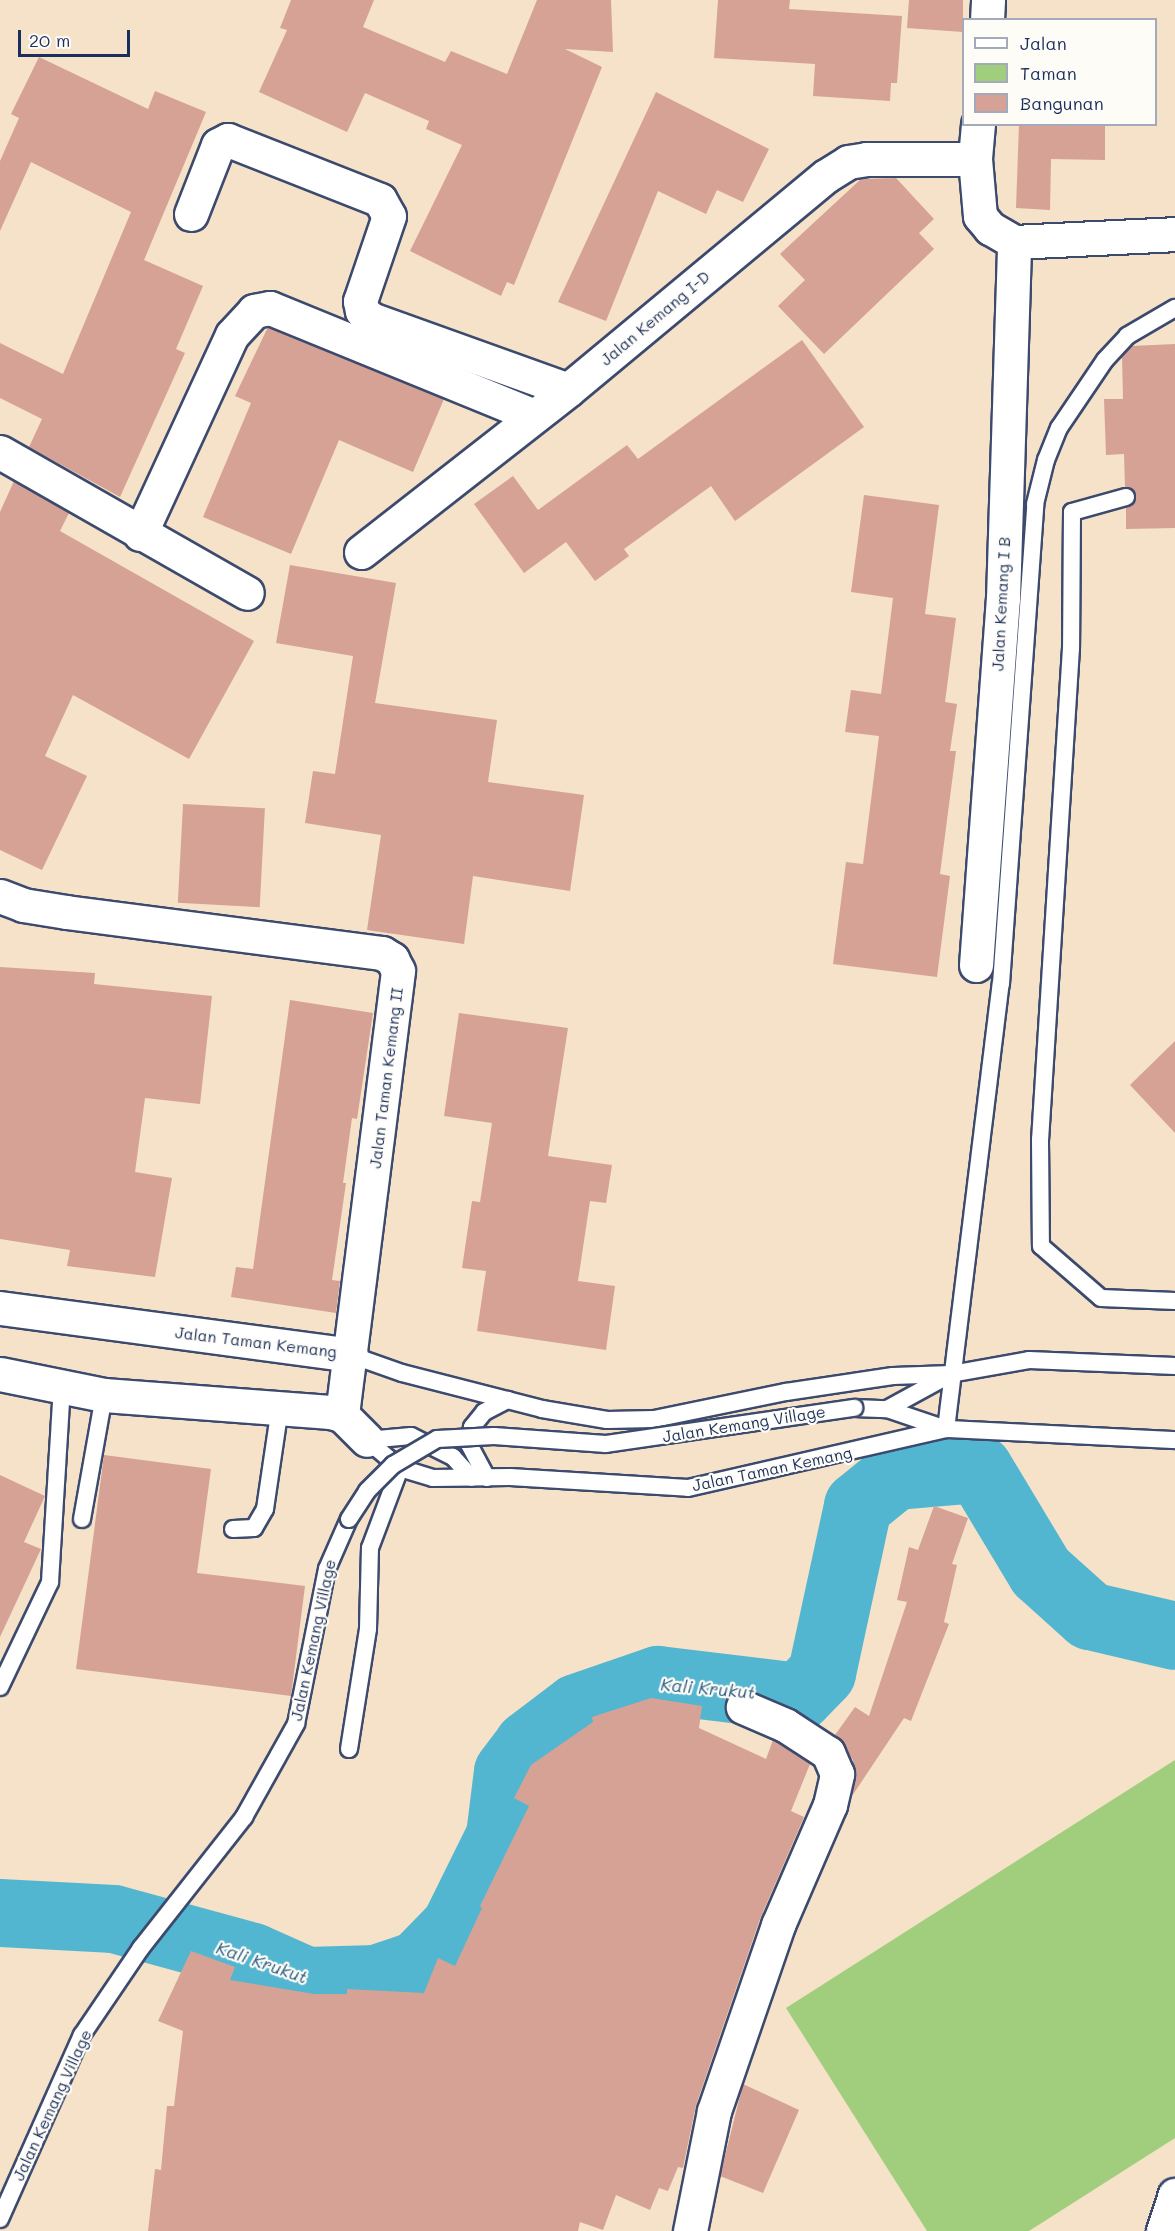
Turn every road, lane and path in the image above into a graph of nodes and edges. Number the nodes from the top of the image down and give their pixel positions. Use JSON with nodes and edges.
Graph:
{"nodes":[{"id":1,"x":988,"y":0,"type":"edge"},
{"id":2,"x":987,"y":18,"type":"edge"},
{"id":3,"x":978,"y":126,"type":"edge"},
{"id":4,"x":975,"y":159,"type":"junction"},
{"id":5,"x":191,"y":214,"type":"dead end"},
{"id":6,"x":1175,"y":234,"type":"edge"},
{"id":7,"x":1014,"y":242,"type":"junction"},
{"id":8,"x":1175,"y":308,"type":"edge"},
{"id":9,"x":568,"y":390,"type":"junction"},
{"id":10,"x":534,"y":416,"type":"junction"},
{"id":11,"x":0,"y":452,"type":"edge"},
{"id":12,"x":1126,"y":497,"type":"dead end"},
{"id":13,"x":140,"y":534,"type":"junction"},
{"id":14,"x":361,"y":552,"type":"dead end"},
{"id":15,"x":247,"y":593,"type":"dead end"},
{"id":16,"x":0,"y":896,"type":"edge"},
{"id":17,"x":976,"y":964,"type":"dead end"},
{"id":18,"x":1175,"y":1301,"type":"edge"},
{"id":19,"x":0,"y":1308,"type":"edge"},
{"id":20,"x":351,"y":1355,"type":"junction"},
{"id":21,"x":1175,"y":1366,"type":"edge"},
{"id":22,"x":0,"y":1374,"type":"edge"},
{"id":23,"x":951,"y":1374,"type":"junction"},
{"id":24,"x":62,"y":1387,"type":"junction"},
{"id":25,"x":105,"y":1395,"type":"junction"},
{"id":26,"x":508,"y":1400,"type":"junction"},
{"id":27,"x":280,"y":1408,"type":"junction"},
{"id":28,"x":887,"y":1409,"type":"junction"},
{"id":29,"x":342,"y":1415,"type":"junction"},
{"id":30,"x":946,"y":1429,"type":"junction"},
{"id":31,"x":367,"y":1440,"type":"junction"},
{"id":32,"x":1175,"y":1440,"type":"edge"},
{"id":33,"x":400,"y":1468,"type":"junction"},
{"id":34,"x":480,"y":1478,"type":"junction"},
{"id":35,"x":82,"y":1519,"type":"dead end"},
{"id":36,"x":233,"y":1529,"type":"dead end"},
{"id":37,"x":0,"y":1687,"type":"edge"},
{"id":38,"x":743,"y":1707,"type":"dead end"},
{"id":39,"x":349,"y":1749,"type":"dead end"},
{"id":40,"x":1175,"y":2195,"type":"edge"},
{"id":41,"x":0,"y":2219,"type":"edge"},
{"id":42,"x":690,"y":2231,"type":"edge"},
{"id":43,"x":1163,"y":2231,"type":"edge"}],
"edges":[{"from":1,"to":2,"type":"street"},
{"from":3,"to":4,"type":"street"},
{"from":4,"to":7,"type":"street"},
{"from":4,"to":9,"type":"street","name":"Jalan Kemang I-D"},
{"from":5,"to":9,"type":"street"},
{"from":6,"to":7,"type":"street"},
{"from":7,"to":17,"type":"street","name":"Jalan Kemang I B"},
{"from":8,"to":23,"type":"lane"},
{"from":9,"to":10,"type":"street","name":"Jalan Kemang I-D"},
{"from":10,"to":13,"type":"street"},
{"from":10,"to":14,"type":"street","name":"Jalan Kemang I-D"},
{"from":11,"to":13,"type":"street"},
{"from":12,"to":18,"type":"lane"},
{"from":13,"to":15,"type":"street"},
{"from":16,"to":20,"type":"street","name":"Jalan Taman Kemang II"},
{"from":19,"to":20,"type":"street","name":"Jalan Taman Kemang"},
{"from":20,"to":26,"type":"lane","name":"Jalan Taman Kemang"},
{"from":20,"to":29,"type":"street","name":"Jalan Taman Kemang II"},
{"from":21,"to":23,"type":"lane"},
{"from":22,"to":24,"type":"street"},
{"from":23,"to":26,"type":"lane","name":"Jalan Taman Kemang"},
{"from":23,"to":28,"type":"lane"},
{"from":23,"to":30,"type":"lane"},
{"from":24,"to":25,"type":"street"},
{"from":24,"to":37,"type":"lane"},
{"from":25,"to":27,"type":"street"},
{"from":25,"to":35,"type":"lane"},
{"from":26,"to":34,"type":"lane"},
{"from":27,"to":29,"type":"street"},
{"from":27,"to":36,"type":"lane"},
{"from":28,"to":30,"type":"lane","name":"Jalan Kemang Village"},
{"from":28,"to":41,"type":"lane","name":"Jalan Kemang Village","bridge":true},
{"from":29,"to":31,"type":"street","name":"Jalan Taman Kemang"},
{"from":30,"to":32,"type":"lane","name":"Jalan Kemang Village"},
{"from":30,"to":34,"type":"lane","name":"Jalan Taman Kemang"},
{"from":31,"to":33,"type":"lane","name":"Jalan Taman Kemang"},
{"from":31,"to":34,"type":"lane"},
{"from":33,"to":34,"type":"lane","name":"Jalan Taman Kemang"},
{"from":33,"to":39,"type":"lane"},
{"from":38,"to":42,"type":"street"},
{"from":40,"to":43,"type":"street"}]}
